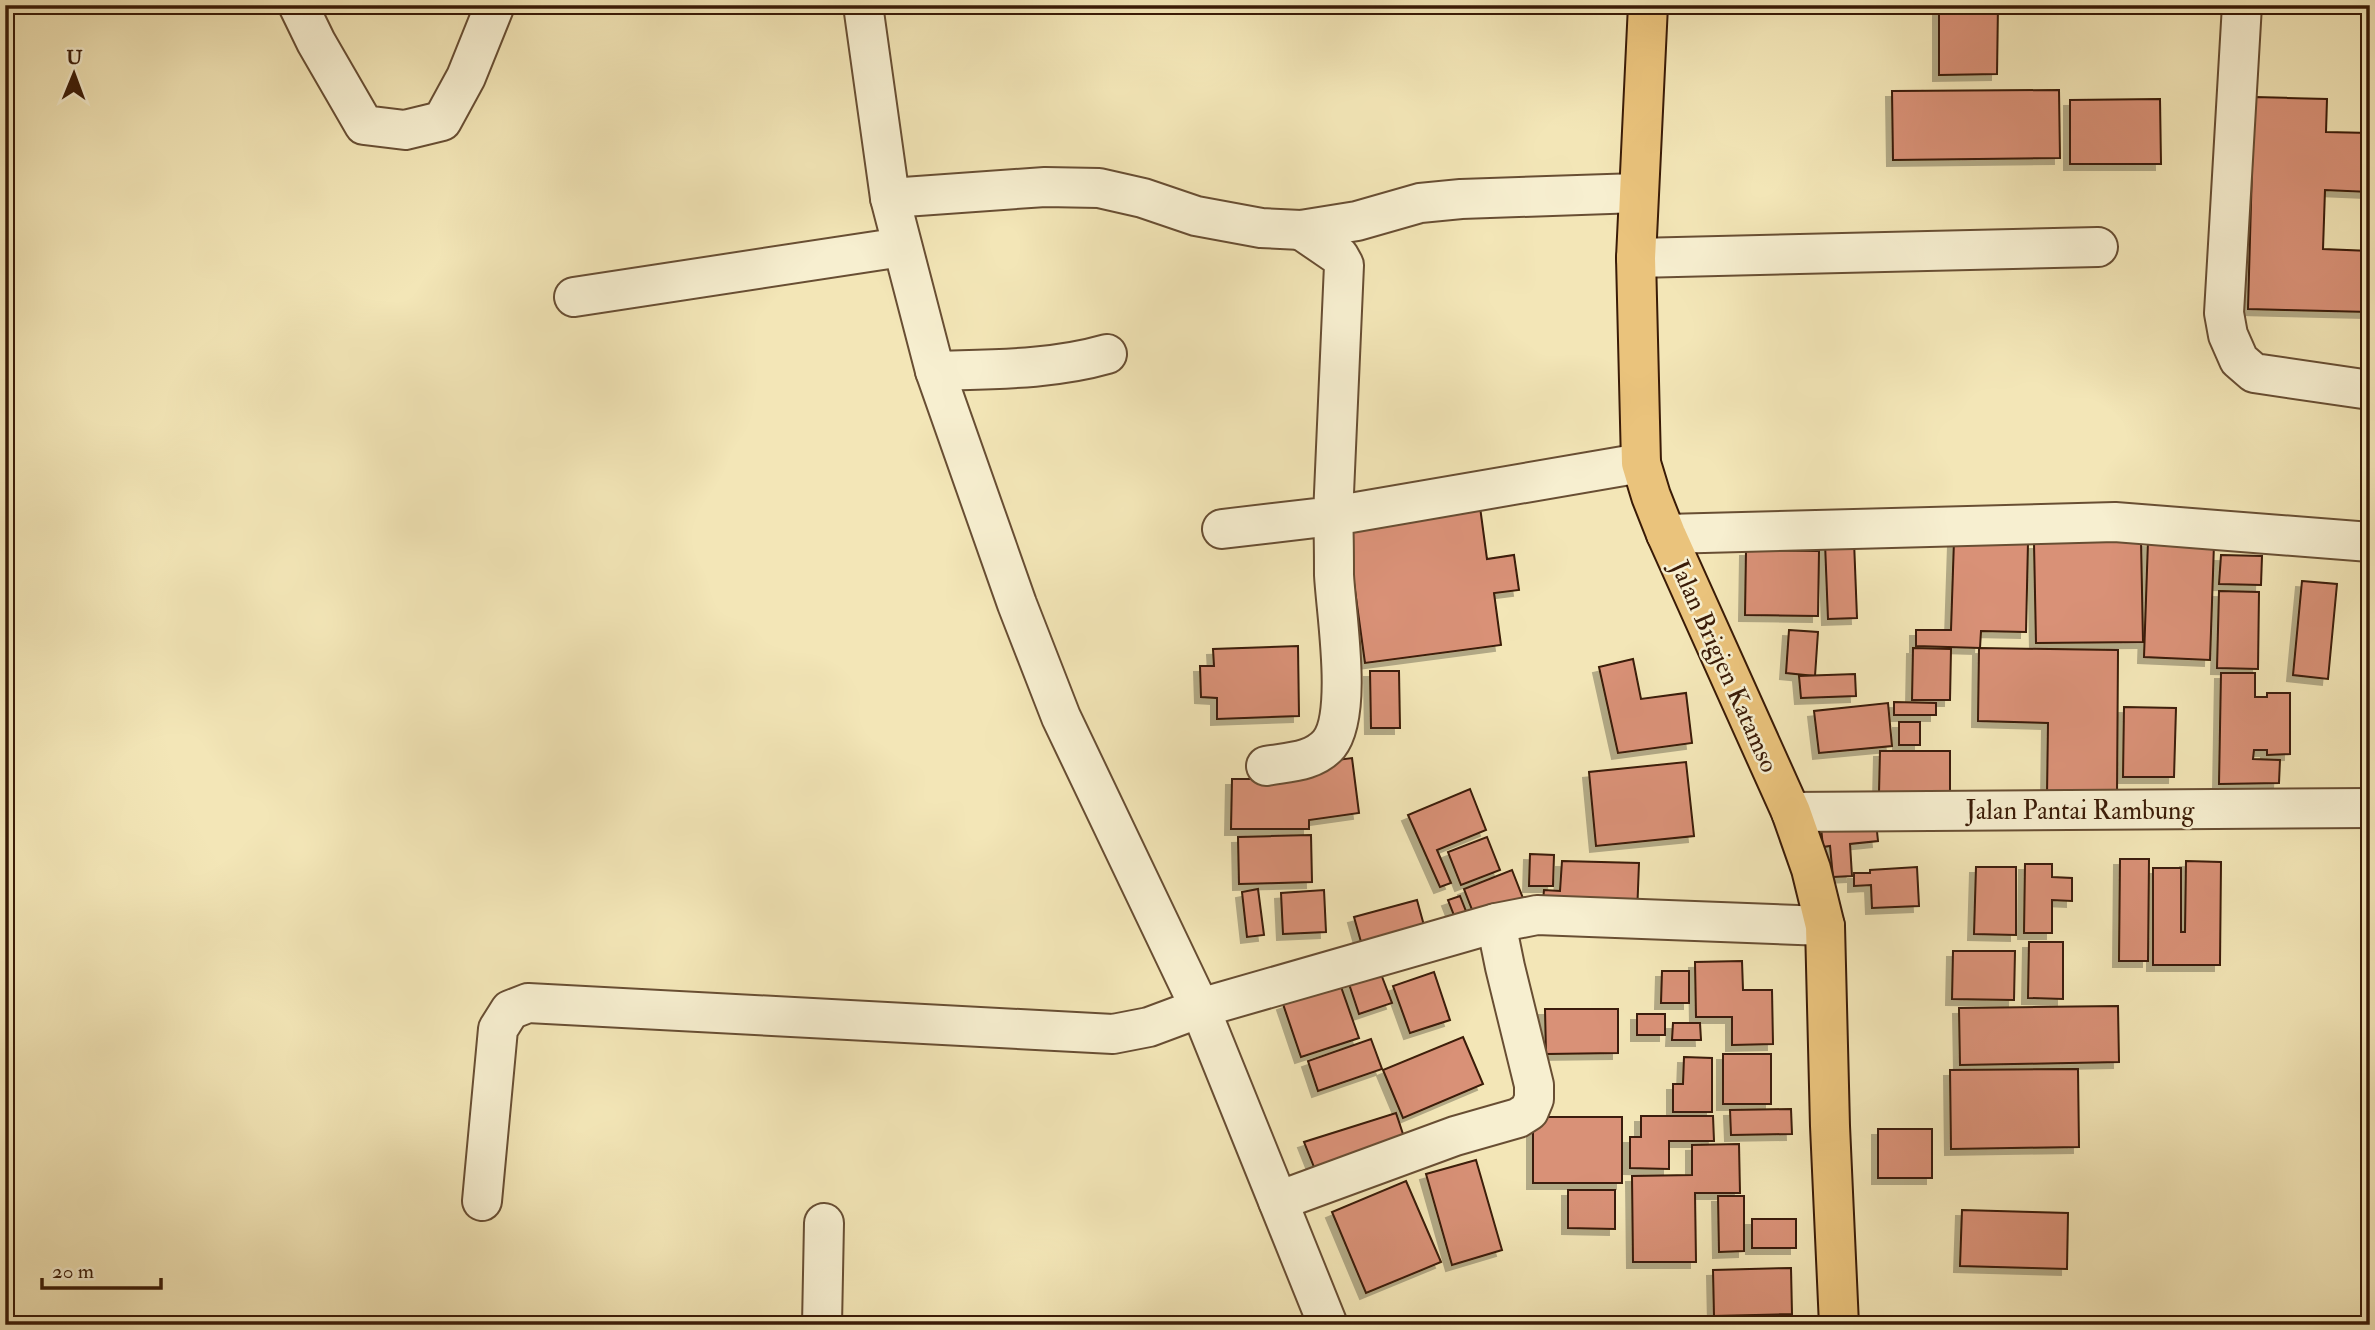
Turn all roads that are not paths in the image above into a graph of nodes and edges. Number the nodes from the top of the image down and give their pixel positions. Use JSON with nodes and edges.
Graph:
{"nodes":[{"id":1,"x":298,"y":5,"type":"edge"},
{"id":2,"x":495,"y":5,"type":"edge"},
{"id":3,"x":863,"y":5,"type":"edge"},
{"id":4,"x":1647,"y":5,"type":"edge"},
{"id":5,"x":2242,"y":5,"type":"edge"},
{"id":6,"x":1638,"y":193,"type":"junction"},
{"id":7,"x":890,"y":198,"type":"junction"},
{"id":8,"x":1301,"y":230,"type":"junction"},
{"id":9,"x":902,"y":247,"type":"junction"},
{"id":10,"x":2098,"y":247,"type":"dead end"},
{"id":11,"x":1636,"y":258,"type":"junction"},
{"id":12,"x":574,"y":297,"type":"dead end"},
{"id":13,"x":1107,"y":354,"type":"dead end"},
{"id":14,"x":935,"y":371,"type":"junction"},
{"id":15,"x":2370,"y":390,"type":"edge"},
{"id":16,"x":1641,"y":463,"type":"junction"},
{"id":17,"x":1333,"y":516,"type":"junction"},
{"id":18,"x":1222,"y":529,"type":"dead end"},
{"id":19,"x":1666,"y":534,"type":"junction"},
{"id":20,"x":2370,"y":542,"type":"edge"},
{"id":21,"x":1266,"y":765,"type":"dead end"},
{"id":22,"x":2370,"y":808,"type":"edge"},
{"id":23,"x":1791,"y":812,"type":"junction"},
{"id":24,"x":1496,"y":923,"type":"junction"},
{"id":25,"x":1825,"y":926,"type":"junction"},
{"id":26,"x":1200,"y":1008,"type":"junction"},
{"id":27,"x":482,"y":1201,"type":"dead end"},
{"id":28,"x":1278,"y":1201,"type":"junction"},
{"id":29,"x":824,"y":1223,"type":"dead end"},
{"id":30,"x":822,"y":1325,"type":"edge"},
{"id":31,"x":1328,"y":1325,"type":"edge"},
{"id":32,"x":1839,"y":1325,"type":"edge"}],
"edges":[{"from":1,"to":2,"type":"street"},
{"from":3,"to":7,"type":"street"},
{"from":4,"to":6,"type":"main road","name":"Jalan Brigjen Katamso"},
{"from":5,"to":15,"type":"street"},
{"from":6,"to":8,"type":"street"},
{"from":6,"to":11,"type":"main road","name":"Jalan Brigjen Katamso"},
{"from":7,"to":8,"type":"street"},
{"from":7,"to":9,"type":"street"},
{"from":8,"to":17,"type":"street"},
{"from":9,"to":12,"type":"street"},
{"from":9,"to":14,"type":"street"},
{"from":10,"to":11,"type":"street"},
{"from":11,"to":16,"type":"main road","name":"Jalan Brigjen Katamso"},
{"from":13,"to":14,"type":"street"},
{"from":14,"to":26,"type":"street"},
{"from":16,"to":17,"type":"street"},
{"from":16,"to":19,"type":"main road","name":"Jalan Brigjen Katamso"},
{"from":17,"to":18,"type":"street"},
{"from":17,"to":21,"type":"street"},
{"from":19,"to":20,"type":"street"},
{"from":19,"to":23,"type":"main road","name":"Jalan Brigjen Katamso"},
{"from":22,"to":23,"type":"street","name":"Jalan Pantai Rambung"},
{"from":23,"to":25,"type":"main road","name":"Jalan Brigjen Katamso"},
{"from":24,"to":25,"type":"street"},
{"from":24,"to":26,"type":"street"},
{"from":24,"to":28,"type":"street"},
{"from":25,"to":32,"type":"main road","name":"Jalan Brigjen Katamso"},
{"from":26,"to":27,"type":"street"},
{"from":26,"to":28,"type":"street"},
{"from":28,"to":31,"type":"street"},
{"from":29,"to":30,"type":"street"}]}
